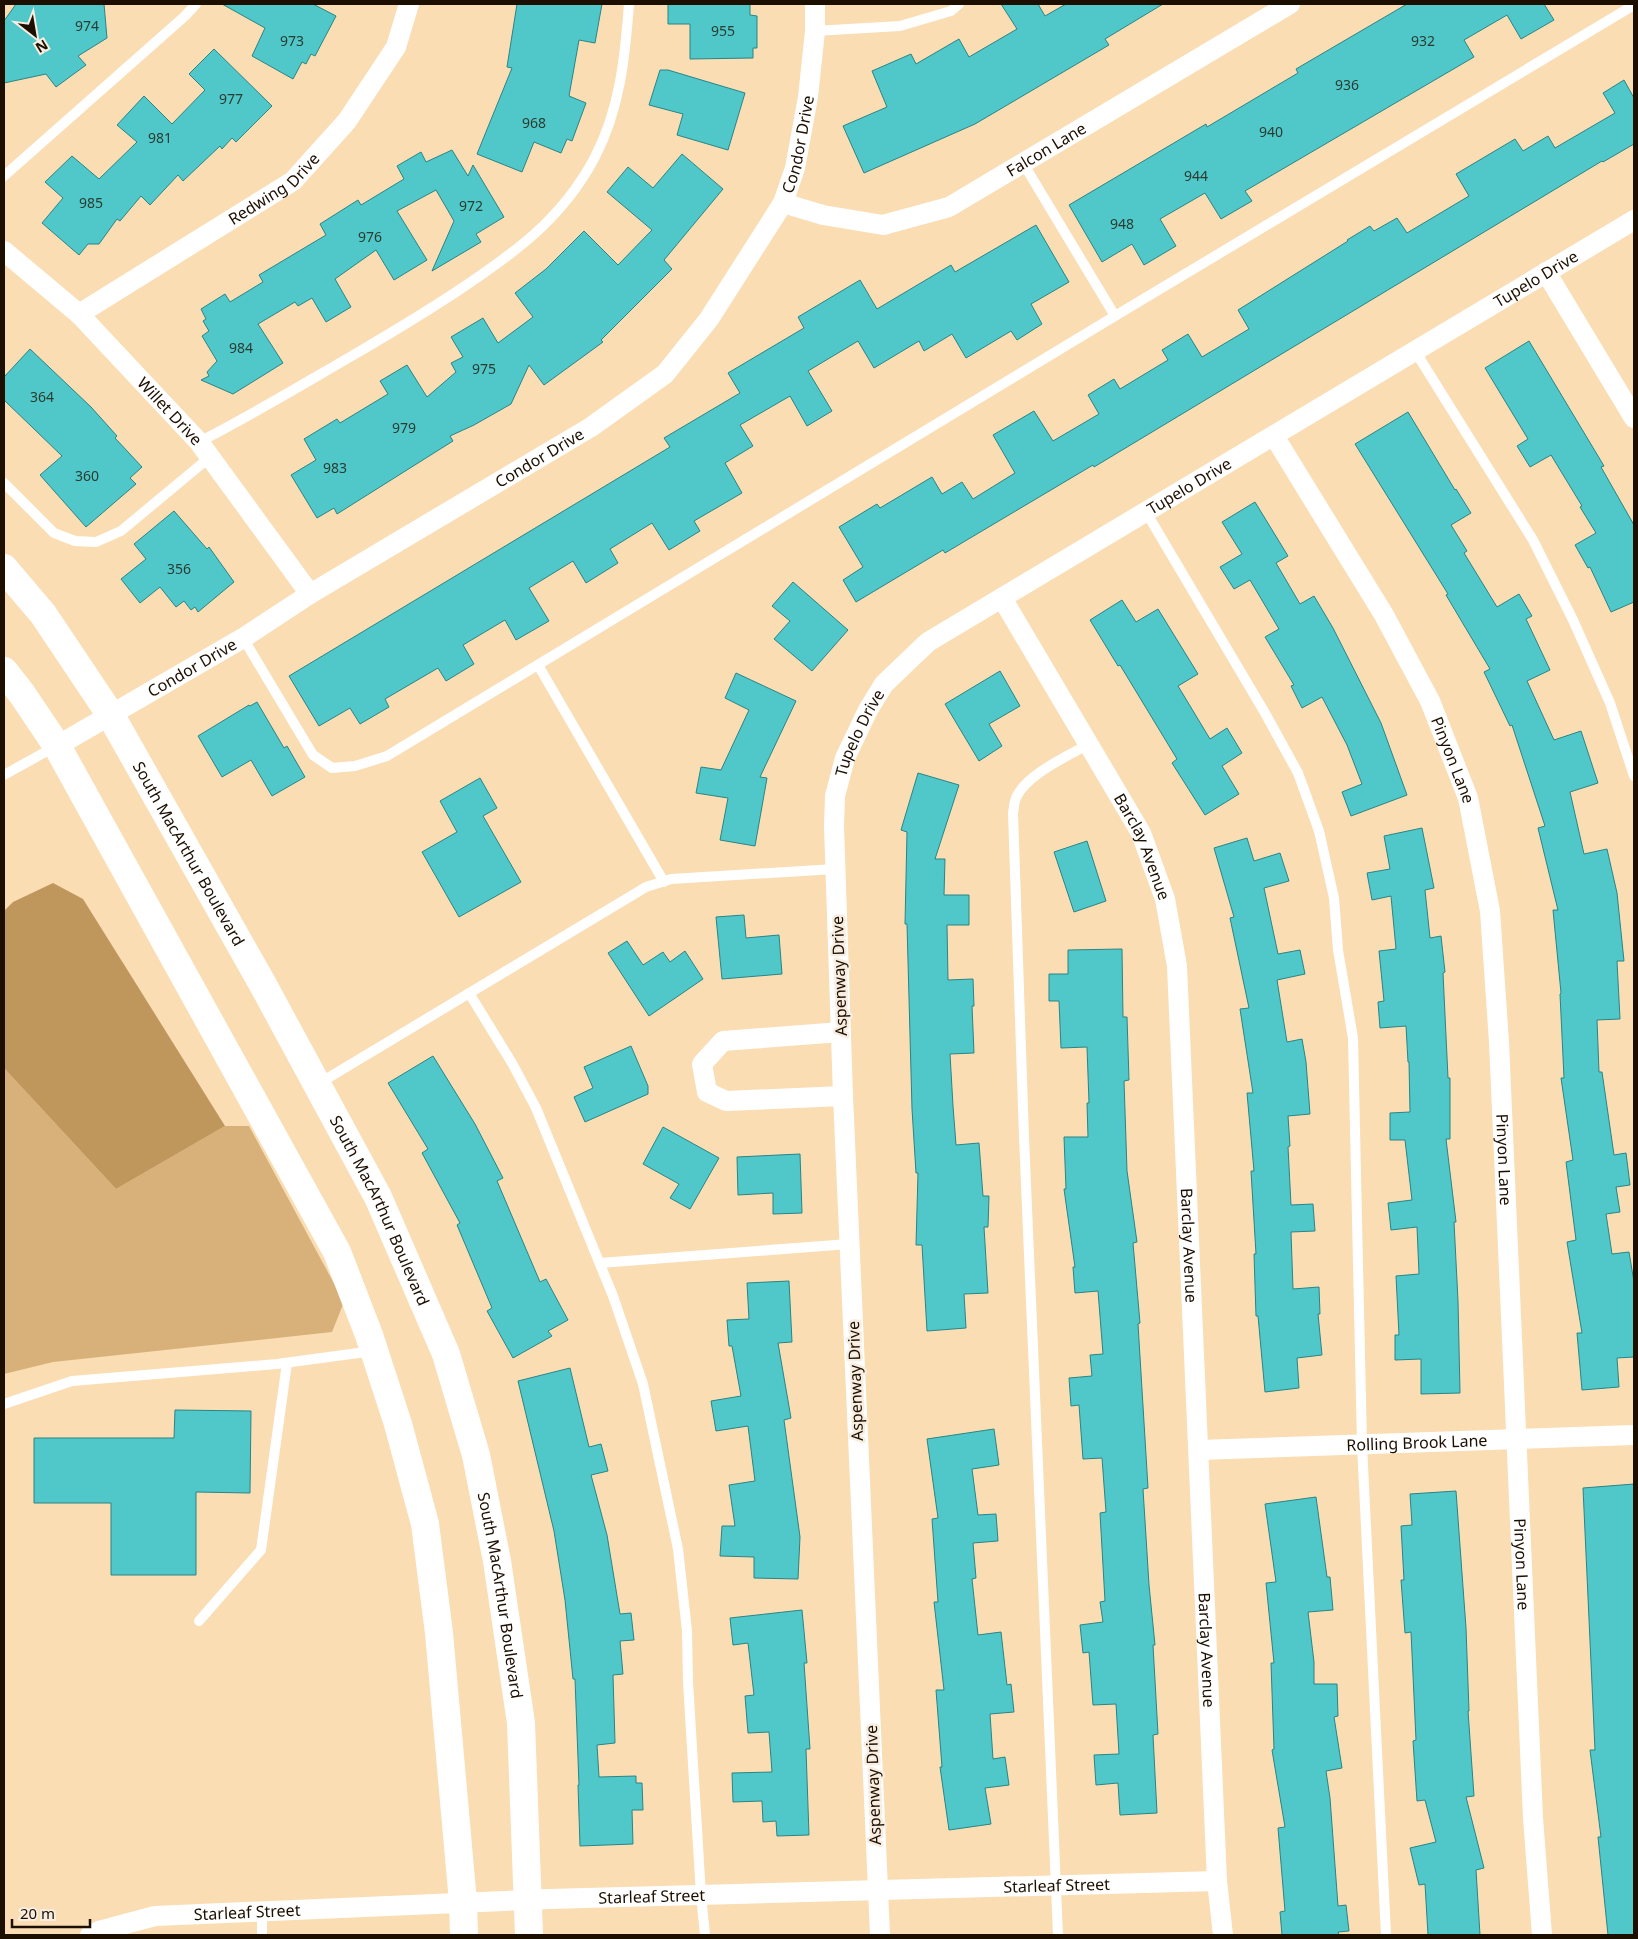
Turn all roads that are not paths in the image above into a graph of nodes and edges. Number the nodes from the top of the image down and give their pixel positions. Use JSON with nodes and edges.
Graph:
{"nodes":[{"id":1,"x":196,"y":4,"type":"edge"},
{"id":2,"x":409,"y":4,"type":"edge"},
{"id":3,"x":629,"y":4,"type":"edge"},
{"id":4,"x":815,"y":4,"type":"edge"},
{"id":5,"x":959,"y":4,"type":"edge"},
{"id":6,"x":1290,"y":4,"type":"edge"},
{"id":7,"x":1634,"y":5,"type":"edge"},
{"id":8,"x":1262,"y":11,"type":"edge"},
{"id":9,"x":815,"y":31,"type":"junction"},
{"id":10,"x":1023,"y":163,"type":"junction"},
{"id":11,"x":4,"y":176,"type":"edge"},
{"id":12,"x":782,"y":202,"type":"junction"},
{"id":13,"x":1634,"y":220,"type":"edge"},
{"id":14,"x":4,"y":251,"type":"edge"},
{"id":15,"x":1546,"y":272,"type":"junction"},
{"id":16,"x":79,"y":314,"type":"junction"},
{"id":17,"x":1115,"y":316,"type":"junction"},
{"id":18,"x":1415,"y":351,"type":"junction"},
{"id":19,"x":1634,"y":418,"type":"edge"},
{"id":20,"x":1274,"y":436,"type":"junction"},
{"id":21,"x":204,"y":450,"type":"junction"},
{"id":22,"x":4,"y":483,"type":"edge"},
{"id":23,"x":1146,"y":512,"type":"junction"},
{"id":24,"x":4,"y":568,"type":"edge"},
{"id":25,"x":310,"y":594,"type":"junction"},
{"id":26,"x":1002,"y":598,"type":"junction"},
{"id":27,"x":243,"y":638,"type":"junction"},
{"id":28,"x":538,"y":665,"type":"junction"},
{"id":29,"x":4,"y":671,"type":"edge"},
{"id":30,"x":110,"y":714,"type":"junction"},
{"id":31,"x":1088,"y":744,"type":"junction"},
{"id":32,"x":57,"y":746,"type":"junction"},
{"id":33,"x":4,"y":775,"type":"edge"},
{"id":34,"x":1634,"y":776,"type":"edge"},
{"id":35,"x":834,"y":826,"type":"joint"},
{"id":36,"x":835,"y":869,"type":"junction"},
{"id":37,"x":664,"y":882,"type":"junction"},
{"id":38,"x":469,"y":993,"type":"junction"},
{"id":39,"x":841,"y":1032,"type":"junction"},
{"id":40,"x":318,"y":1084,"type":"junction"},
{"id":41,"x":843,"y":1096,"type":"junction"},
{"id":42,"x":849,"y":1244,"type":"junction"},
{"id":43,"x":600,"y":1263,"type":"junction"},
{"id":44,"x":374,"y":1351,"type":"junction"},
{"id":45,"x":287,"y":1363,"type":"junction"},
{"id":46,"x":4,"y":1404,"type":"edge"},
{"id":47,"x":1634,"y":1435,"type":"edge"},
{"id":48,"x":1516,"y":1440,"type":"junction"},
{"id":49,"x":1362,"y":1445,"type":"junction"},
{"id":50,"x":1199,"y":1450,"type":"junction"},
{"id":51,"x":199,"y":1621,"type":"dead end"},
{"id":52,"x":1217,"y":1881,"type":"junction"},
{"id":53,"x":1056,"y":1886,"type":"junction"},
{"id":54,"x":877,"y":1891,"type":"junction"},
{"id":55,"x":701,"y":1895,"type":"junction"},
{"id":56,"x":528,"y":1900,"type":"junction"},
{"id":57,"x":463,"y":1902,"type":"junction"},
{"id":58,"x":262,"y":1913,"type":"junction"},
{"id":59,"x":90,"y":1935,"type":"edge"},
{"id":60,"x":262,"y":1935,"type":"edge"},
{"id":61,"x":464,"y":1935,"type":"edge"},
{"id":62,"x":529,"y":1935,"type":"edge"},
{"id":63,"x":705,"y":1935,"type":"edge"},
{"id":64,"x":880,"y":1935,"type":"edge"},
{"id":65,"x":1058,"y":1935,"type":"edge"},
{"id":66,"x":1223,"y":1935,"type":"edge"},
{"id":67,"x":1386,"y":1935,"type":"edge"},
{"id":68,"x":1542,"y":1935,"type":"edge"}],
"edges":[{"from":1,"to":11,"type":"lane"},
{"from":2,"to":16,"type":"street","name":"Redwing Drive"},
{"from":3,"to":21,"type":"lane"},
{"from":4,"to":9,"type":"street","name":"Condor Drive"},
{"from":5,"to":9,"type":"lane"},
{"from":6,"to":8,"type":"street","name":"Falcon Lane"},
{"from":7,"to":17,"type":"lane"},
{"from":8,"to":10,"type":"street","name":"Falcon Lane"},
{"from":9,"to":12,"type":"street","name":"Condor Drive"},
{"from":10,"to":12,"type":"street","name":"Falcon Lane"},
{"from":10,"to":17,"type":"lane"},
{"from":12,"to":25,"type":"street","name":"Condor Drive"},
{"from":13,"to":15,"type":"street","name":"Tupelo Drive"},
{"from":14,"to":16,"type":"street","name":"Willet Drive"},
{"from":15,"to":18,"type":"street","name":"Tupelo Drive"},
{"from":15,"to":19,"type":"street"},
{"from":16,"to":21,"type":"street","name":"Willet Drive"},
{"from":17,"to":28,"type":"lane"},
{"from":18,"to":20,"type":"street","name":"Tupelo Drive"},
{"from":18,"to":34,"type":"lane"},
{"from":20,"to":23,"type":"street","name":"Tupelo Drive"},
{"from":20,"to":48,"type":"street","name":"Pinyon Lane"},
{"from":21,"to":22,"type":"lane"},
{"from":21,"to":25,"type":"street","name":"Willet Drive"},
{"from":23,"to":26,"type":"street","name":"Tupelo Drive"},
{"from":23,"to":49,"type":"lane"},
{"from":24,"to":30,"type":"main road","name":"South MacArthur Boulevard"},
{"from":25,"to":27,"type":"street","name":"Condor Drive"},
{"from":26,"to":31,"type":"street","name":"Barclay Avenue"},
{"from":26,"to":35,"type":"street","name":"Tupelo Drive"},
{"from":27,"to":28,"type":"lane"},
{"from":27,"to":30,"type":"street","name":"Condor Drive"},
{"from":28,"to":37,"type":"lane"},
{"from":29,"to":32,"type":"main road"},
{"from":30,"to":32,"type":"street","name":"Condor Drive"},
{"from":30,"to":40,"type":"main road","name":"South MacArthur Boulevard"},
{"from":31,"to":50,"type":"street","name":"Barclay Avenue"},
{"from":31,"to":53,"type":"lane"},
{"from":32,"to":33,"type":"lane"},
{"from":32,"to":44,"type":"main road"},
{"from":35,"to":36,"type":"street","name":"Aspenway Drive"},
{"from":36,"to":37,"type":"lane"},
{"from":36,"to":39,"type":"street","name":"Aspenway Drive"},
{"from":37,"to":38,"type":"lane"},
{"from":38,"to":40,"type":"lane"},
{"from":38,"to":43,"type":"lane"},
{"from":39,"to":41,"type":"street","name":"Aspenway Drive"},
{"from":39,"to":41,"type":"street"},
{"from":40,"to":56,"type":"main road","name":"South MacArthur Boulevard"},
{"from":41,"to":42,"type":"street","name":"Aspenway Drive"},
{"from":42,"to":43,"type":"lane"},
{"from":42,"to":54,"type":"street","name":"Aspenway Drive"},
{"from":43,"to":55,"type":"lane"},
{"from":44,"to":45,"type":"lane"},
{"from":44,"to":57,"type":"main road"},
{"from":45,"to":46,"type":"lane"},
{"from":45,"to":51,"type":"lane"},
{"from":47,"to":48,"type":"street","name":"Rolling Brook Lane"},
{"from":48,"to":49,"type":"street","name":"Rolling Brook Lane"},
{"from":48,"to":68,"type":"street","name":"Pinyon Lane"},
{"from":49,"to":50,"type":"street","name":"Rolling Brook Lane"},
{"from":49,"to":67,"type":"lane"},
{"from":50,"to":52,"type":"street","name":"Barclay Avenue"},
{"from":52,"to":53,"type":"street","name":"Starleaf Street"},
{"from":52,"to":66,"type":"street","name":"Barclay Avenue"},
{"from":53,"to":54,"type":"street","name":"Starleaf Street"},
{"from":53,"to":65,"type":"lane"},
{"from":54,"to":55,"type":"street","name":"Starleaf Street"},
{"from":54,"to":64,"type":"street","name":"Aspenway Drive"},
{"from":55,"to":56,"type":"street","name":"Starleaf Street"},
{"from":55,"to":63,"type":"lane"},
{"from":56,"to":57,"type":"street","name":"Starleaf Street"},
{"from":56,"to":62,"type":"main road","name":"South MacArthur Boulevard"},
{"from":57,"to":58,"type":"street","name":"Starleaf Street"},
{"from":57,"to":61,"type":"main road"},
{"from":58,"to":59,"type":"street","name":"Starleaf Street"},
{"from":58,"to":60,"type":"lane"}]}
